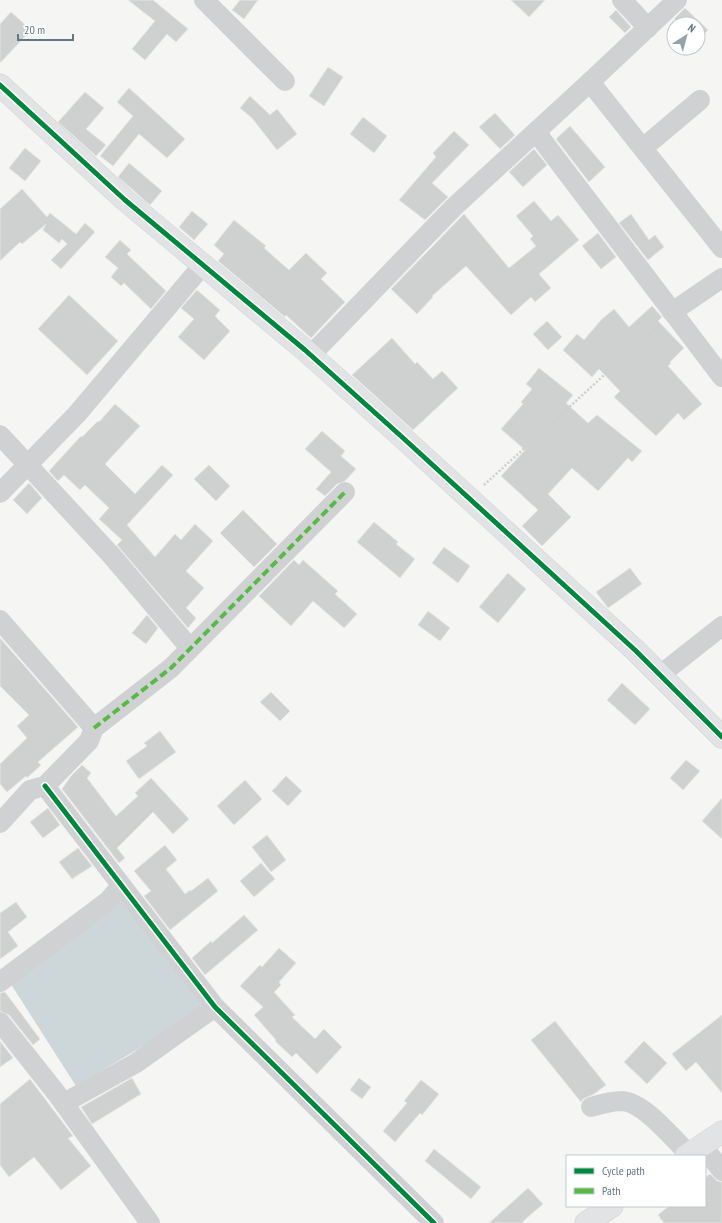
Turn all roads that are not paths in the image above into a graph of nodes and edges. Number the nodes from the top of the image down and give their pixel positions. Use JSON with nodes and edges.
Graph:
{"nodes":[{"id":1,"x":204,"y":0,"type":"edge"},
{"id":2,"x":622,"y":0,"type":"edge"},
{"id":3,"x":677,"y":0,"type":"edge"},
{"id":4,"x":648,"y":28,"type":"junction"},
{"id":5,"x":285,"y":81,"type":"dead end"},
{"id":6,"x":590,"y":82,"type":"junction"},
{"id":7,"x":0,"y":85,"type":"edge"},
{"id":8,"x":700,"y":100,"type":"dead end"},
{"id":9,"x":536,"y":132,"type":"junction"},
{"id":10,"x":643,"y":148,"type":"junction"},
{"id":11,"x":722,"y":248,"type":"edge"},
{"id":12,"x":202,"y":266,"type":"junction"},
{"id":13,"x":722,"y":278,"type":"edge"},
{"id":14,"x":672,"y":312,"type":"junction"},
{"id":15,"x":310,"y":356,"type":"junction"},
{"id":16,"x":722,"y":377,"type":"edge"},
{"id":17,"x":0,"y":435,"type":"edge"},
{"id":18,"x":28,"y":464,"type":"junction"},
{"id":19,"x":345,"y":492,"type":"dead end"},
{"id":20,"x":0,"y":493,"type":"edge"},
{"id":21,"x":0,"y":620,"type":"edge"},
{"id":22,"x":722,"y":626,"type":"edge"},
{"id":23,"x":190,"y":648,"type":"junction"},
{"id":24,"x":660,"y":675,"type":"junction"},
{"id":25,"x":94,"y":728,"type":"junction"},
{"id":26,"x":722,"y":737,"type":"edge"},
{"id":27,"x":45,"y":786,"type":"junction"},
{"id":28,"x":4,"y":812,"type":"edge"},
{"id":29,"x":121,"y":886,"type":"junction"},
{"id":30,"x":0,"y":982,"type":"edge"},
{"id":31,"x":215,"y":1007,"type":"junction"},
{"id":32,"x":0,"y":1022,"type":"edge"},
{"id":33,"x":64,"y":1103,"type":"junction"},
{"id":34,"x":591,"y":1107,"type":"dead end"},
{"id":35,"x":722,"y":1132,"type":"edge"},
{"id":36,"x":693,"y":1152,"type":"edge"},
{"id":37,"x":706,"y":1161,"type":"edge"},
{"id":38,"x":722,"y":1171,"type":"edge"},
{"id":39,"x":610,"y":1207,"type":"edge"},
{"id":40,"x":150,"y":1223,"type":"edge"},
{"id":41,"x":434,"y":1223,"type":"edge"},
{"id":42,"x":586,"y":1223,"type":"edge"}],
"edges":[{"from":1,"to":5,"type":"street"},
{"from":2,"to":4,"type":"street"},
{"from":3,"to":4,"type":"street"},
{"from":4,"to":6,"type":"street"},
{"from":6,"to":9,"type":"street"},
{"from":6,"to":10,"type":"street"},
{"from":7,"to":12,"type":"street"},
{"from":8,"to":10,"type":"street"},
{"from":9,"to":14,"type":"street"},
{"from":9,"to":15,"type":"street"},
{"from":10,"to":11,"type":"street"},
{"from":12,"to":15,"type":"street"},
{"from":12,"to":18,"type":"street"},
{"from":13,"to":14,"type":"street"},
{"from":14,"to":16,"type":"street"},
{"from":15,"to":24,"type":"street"},
{"from":17,"to":18,"type":"street"},
{"from":18,"to":20,"type":"street"},
{"from":18,"to":23,"type":"street"},
{"from":19,"to":23,"type":"street"},
{"from":21,"to":25,"type":"street"},
{"from":22,"to":24,"type":"street"},
{"from":23,"to":25,"type":"street"},
{"from":24,"to":26,"type":"street"},
{"from":25,"to":27,"type":"street"},
{"from":27,"to":28,"type":"street"},
{"from":27,"to":29,"type":"street"},
{"from":29,"to":30,"type":"street"},
{"from":29,"to":31,"type":"street"},
{"from":31,"to":33,"type":"street"},
{"from":31,"to":41,"type":"street"},
{"from":32,"to":33,"type":"street"},
{"from":33,"to":40,"type":"street"},
{"from":34,"to":36,"type":"street"},
{"from":35,"to":36,"type":"street"},
{"from":37,"to":38,"type":"street"},
{"from":39,"to":42,"type":"street"}]}
